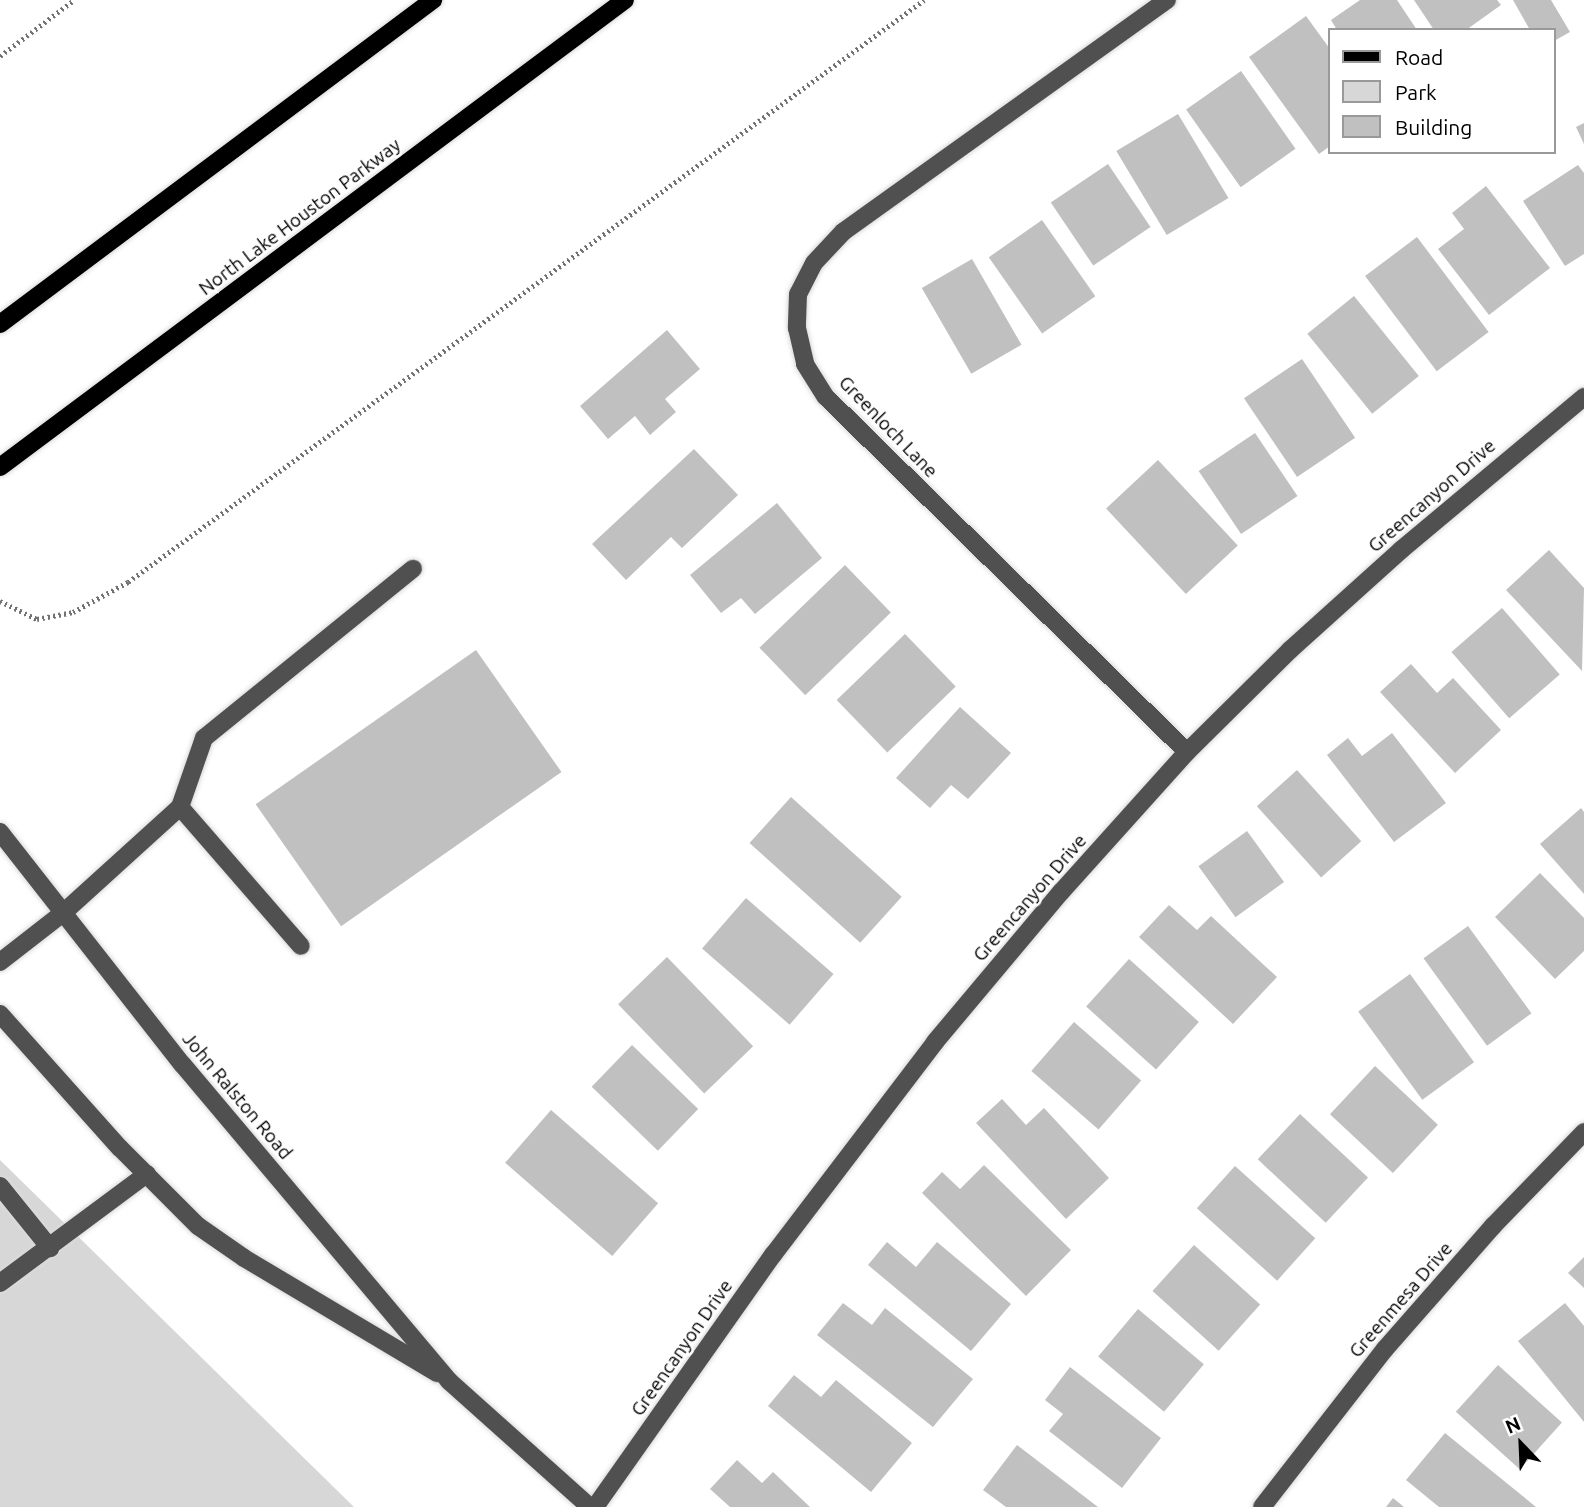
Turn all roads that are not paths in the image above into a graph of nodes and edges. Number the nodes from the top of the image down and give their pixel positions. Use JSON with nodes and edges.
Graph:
{"nodes":[{"id":1,"x":433,"y":0,"type":"edge"},
{"id":2,"x":625,"y":0,"type":"edge"},
{"id":3,"x":1167,"y":0,"type":"edge"},
{"id":4,"x":0,"y":324,"type":"edge"},
{"id":5,"x":1584,"y":397,"type":"edge"},
{"id":6,"x":0,"y":467,"type":"edge"},
{"id":7,"x":413,"y":569,"type":"dead end"},
{"id":8,"x":1187,"y":752,"type":"junction"},
{"id":9,"x":180,"y":807,"type":"junction"},
{"id":10,"x":0,"y":831,"type":"edge"},
{"id":11,"x":63,"y":913,"type":"junction"},
{"id":12,"x":301,"y":946,"type":"dead end"},
{"id":13,"x":0,"y":962,"type":"edge"},
{"id":14,"x":0,"y":1014,"type":"edge"},
{"id":15,"x":1584,"y":1132,"type":"edge"},
{"id":16,"x":146,"y":1174,"type":"junction"},
{"id":17,"x":0,"y":1186,"type":"edge"},
{"id":18,"x":50,"y":1248,"type":"junction"},
{"id":19,"x":0,"y":1283,"type":"edge"},
{"id":20,"x":449,"y":1381,"type":"junction"},
{"id":21,"x":590,"y":1507,"type":"edge"},
{"id":22,"x":596,"y":1507,"type":"edge"},
{"id":23,"x":1262,"y":1507,"type":"edge"}],
"edges":[{"from":1,"to":4,"type":"main road"},
{"from":2,"to":6,"type":"main road","name":"North Lake Houston Parkway"},
{"from":3,"to":8,"type":"street","name":"Greenloch Lane"},
{"from":5,"to":8,"type":"street","name":"Greencanyon Drive"},
{"from":7,"to":9,"type":"street"},
{"from":8,"to":22,"type":"street","name":"Greencanyon Drive"},
{"from":9,"to":11,"type":"street"},
{"from":9,"to":12,"type":"street"},
{"from":10,"to":11,"type":"street","name":"John Ralston Road"},
{"from":11,"to":13,"type":"street"},
{"from":11,"to":20,"type":"street","name":"John Ralston Road"},
{"from":14,"to":16,"type":"street","name":"John Ralston Road"},
{"from":15,"to":23,"type":"street","name":"Greenmesa Drive"},
{"from":16,"to":18,"type":"street"},
{"from":16,"to":20,"type":"street","name":"John Ralston Road"},
{"from":17,"to":18,"type":"street"},
{"from":18,"to":19,"type":"street"},
{"from":20,"to":21,"type":"street","name":"John Ralston Road"}]}
